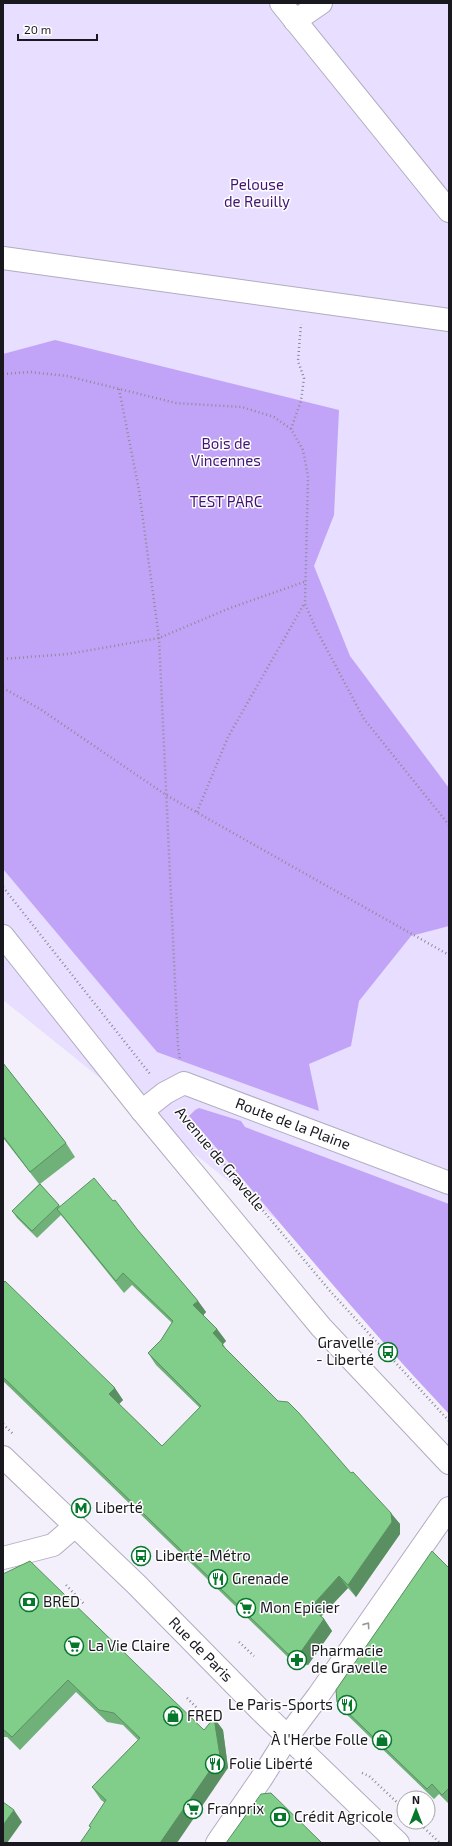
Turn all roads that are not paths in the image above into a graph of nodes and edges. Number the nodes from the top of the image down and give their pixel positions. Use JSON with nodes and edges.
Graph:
{"nodes":[{"id":1,"x":281,"y":3,"type":"edge"},
{"id":2,"x":321,"y":3,"type":"edge"},
{"id":3,"x":295,"y":21,"type":"junction"},
{"id":4,"x":449,"y":211,"type":"edge"},
{"id":5,"x":3,"y":258,"type":"edge"},
{"id":6,"x":449,"y":320,"type":"edge"},
{"id":7,"x":3,"y":936,"type":"edge"},
{"id":8,"x":142,"y":1111,"type":"junction"},
{"id":9,"x":449,"y":1183,"type":"edge"},
{"id":10,"x":3,"y":1457,"type":"edge"},
{"id":11,"x":449,"y":1463,"type":"edge"},
{"id":12,"x":449,"y":1508,"type":"edge"},
{"id":13,"x":75,"y":1526,"type":"junction"},
{"id":14,"x":3,"y":1558,"type":"edge"},
{"id":15,"x":288,"y":1736,"type":"junction"},
{"id":16,"x":217,"y":1843,"type":"edge"},
{"id":17,"x":398,"y":1843,"type":"edge"}],
"edges":[{"from":1,"to":3,"type":"street"},
{"from":2,"to":3,"type":"street"},
{"from":3,"to":4,"type":"street"},
{"from":5,"to":6,"type":"street"},
{"from":7,"to":8,"type":"street","name":"Avenue de Gravelle"},
{"from":8,"to":9,"type":"street","name":"Route de la Plaine"},
{"from":8,"to":11,"type":"street","name":"Avenue de Gravelle"},
{"from":10,"to":13,"type":"street","name":"Rue de Paris"},
{"from":15,"to":12,"type":"street","one_way":true},
{"from":13,"to":14,"type":"street"},
{"from":13,"to":15,"type":"street","name":"Rue de Paris"},
{"from":15,"to":16,"type":"street"},
{"from":15,"to":17,"type":"street","name":"Rue de Paris"}]}
